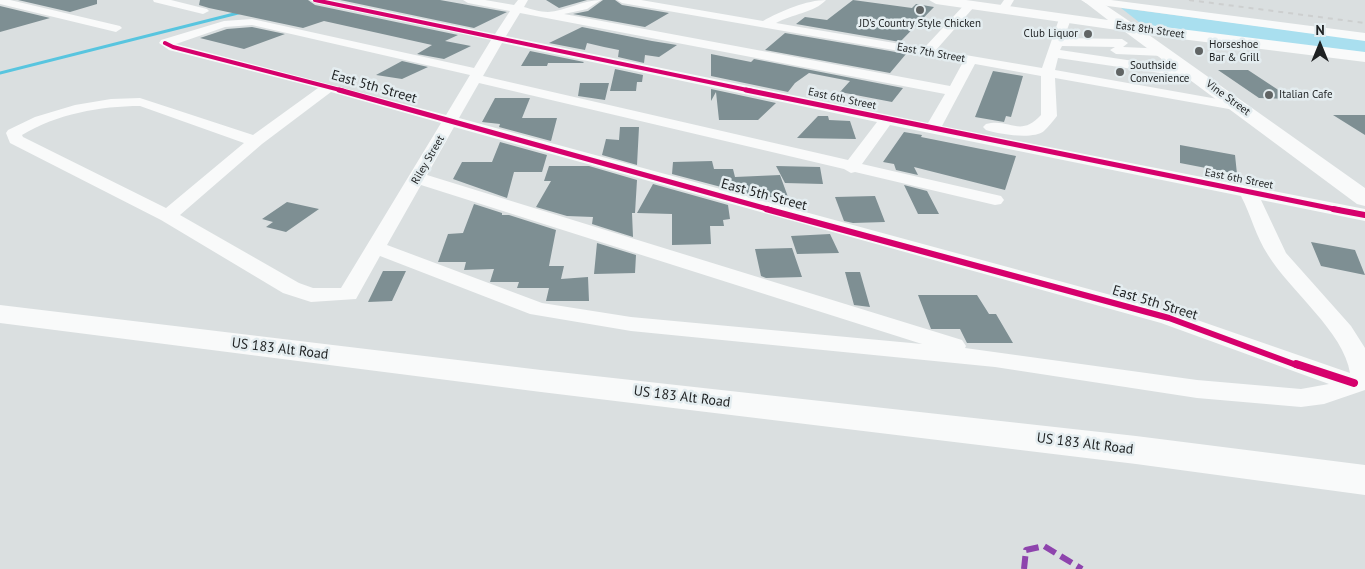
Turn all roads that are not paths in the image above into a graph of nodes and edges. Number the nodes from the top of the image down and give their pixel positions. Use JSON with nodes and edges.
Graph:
{"nodes":[{"id":1,"x":158,"y":0,"type":"edge"},
{"id":2,"x":315,"y":0,"type":"edge"},
{"id":3,"x":468,"y":0,"type":"edge"},
{"id":4,"x":596,"y":0,"type":"edge"},
{"id":5,"x":622,"y":0,"type":"edge"},
{"id":6,"x":821,"y":0,"type":"edge"},
{"id":7,"x":936,"y":0,"type":"edge"},
{"id":8,"x":1088,"y":0,"type":"edge"},
{"id":9,"x":0,"y":1,"type":"edge"},
{"id":10,"x":520,"y":4,"type":"edge"},
{"id":11,"x":970,"y":5,"type":"junction"},
{"id":12,"x":1006,"y":5,"type":"edge"},
{"id":13,"x":34,"y":10,"type":"junction"},
{"id":14,"x":203,"y":11,"type":"dead end"},
{"id":15,"x":548,"y":15,"type":"junction"},
{"id":16,"x":8,"y":17,"type":"dead end"},
{"id":17,"x":1065,"y":19,"type":"junction"},
{"id":18,"x":764,"y":25,"type":"junction"},
{"id":19,"x":116,"y":28,"type":"dead end"},
{"id":20,"x":877,"y":31,"type":"dead end"},
{"id":21,"x":1108,"y":33,"type":"dead end"},
{"id":22,"x":499,"y":37,"type":"junction"},
{"id":23,"x":1365,"y":37,"type":"edge"},
{"id":24,"x":1127,"y":40,"type":"junction"},
{"id":25,"x":1055,"y":48,"type":"junction"},
{"id":26,"x":857,"y":50,"type":"junction"},
{"id":27,"x":927,"y":52,"type":"junction"},
{"id":28,"x":1365,"y":57,"type":"edge"},
{"id":29,"x":971,"y":60,"type":"junction"},
{"id":30,"x":1152,"y":67,"type":"junction"},
{"id":31,"x":837,"y":70,"type":"junction"},
{"id":32,"x":1049,"y":73,"type":"junction"},
{"id":33,"x":1194,"y":74,"type":"junction"},
{"id":34,"x":477,"y":76,"type":"junction"},
{"id":35,"x":329,"y":87,"type":"junction"},
{"id":36,"x":954,"y":91,"type":"junction"},
{"id":37,"x":1240,"y":107,"type":"junction"},
{"id":38,"x":887,"y":118,"type":"junction"},
{"id":39,"x":450,"y":121,"type":"junction"},
{"id":40,"x":936,"y":124,"type":"junction"},
{"id":41,"x":256,"y":141,"type":"junction"},
{"id":42,"x":850,"y":168,"type":"junction"},
{"id":43,"x":418,"y":178,"type":"junction"},
{"id":44,"x":1346,"y":186,"type":"junction"},
{"id":45,"x":1365,"y":186,"type":"edge"},
{"id":46,"x":1247,"y":191,"type":"junction"},
{"id":47,"x":1365,"y":199,"type":"edge"},
{"id":48,"x":995,"y":200,"type":"dead end"},
{"id":49,"x":1365,"y":215,"type":"edge"},
{"id":50,"x":168,"y":216,"type":"junction"},
{"id":51,"x":377,"y":248,"type":"junction"},
{"id":52,"x":0,"y":314,"type":"edge"},
{"id":53,"x":995,"y":359,"type":"junction"},
{"id":54,"x":1354,"y":384,"type":"junction"},
{"id":55,"x":1365,"y":480,"type":"edge"}],
"edges":[{"from":1,"to":14,"type":"street"},
{"from":2,"to":22,"type":"street","name":"East 6th Street"},
{"from":3,"to":10,"type":"street"},
{"from":4,"to":15,"type":"street"},
{"from":5,"to":18,"type":"street","name":"East 7th Street"},
{"from":6,"to":18,"type":"street"},
{"from":7,"to":11,"type":"main road","name":"East 8th Street"},
{"from":8,"to":23,"type":"street"},
{"from":8,"to":24,"type":"main road","name":"Vine Street"},
{"from":9,"to":13,"type":"street"},
{"from":10,"to":15,"type":"street"},
{"from":10,"to":22,"type":"street","name":"Riley Street"},
{"from":11,"to":12,"type":"main road","name":"East 8th Street"},
{"from":11,"to":27,"type":"street"},
{"from":12,"to":17,"type":"main road","name":"East 8th Street"},
{"from":13,"to":16,"type":"street"},
{"from":13,"to":19,"type":"street"},
{"from":15,"to":31,"type":"street"},
{"from":17,"to":24,"type":"main road","name":"East 8th Street"},
{"from":17,"to":25,"type":"street"},
{"from":18,"to":26,"type":"street","name":"East 7th Street"},
{"from":20,"to":26,"type":"street"},
{"from":21,"to":24,"type":"street"},
{"from":22,"to":34,"type":"street","name":"Riley Street"},
{"from":22,"to":38,"type":"street","name":"East 6th Street"},
{"from":24,"to":25,"type":"street"},
{"from":24,"to":28,"type":"main road","name":"East 8th Street"},
{"from":24,"to":30,"type":"street"},
{"from":24,"to":33,"type":"main road","name":"Vine Street"},
{"from":25,"to":30,"type":"street"},
{"from":25,"to":32,"type":"street"},
{"from":26,"to":27,"type":"street","name":"East 7th Street"},
{"from":26,"to":31,"type":"street"},
{"from":27,"to":29,"type":"street","name":"East 7th Street"},
{"from":29,"to":32,"type":"street","name":"East 7th Street"},
{"from":29,"to":36,"type":"street"},
{"from":30,"to":33,"type":"street"},
{"from":31,"to":36,"type":"street"},
{"from":32,"to":37,"type":"street","name":"East 7th Street"},
{"from":32,"to":40,"type":"street"},
{"from":33,"to":37,"type":"main road","name":"Vine Street"},
{"from":34,"to":35,"type":"street","name":"East 5th Street"},
{"from":34,"to":39,"type":"street","name":"Riley Street"},
{"from":34,"to":42,"type":"street"},
{"from":35,"to":39,"type":"street","name":"East 5th Street"},
{"from":35,"to":41,"type":"street"},
{"from":36,"to":40,"type":"street"},
{"from":37,"to":44,"type":"main road","name":"Vine Street"},
{"from":38,"to":40,"type":"street","name":"East 6th Street"},
{"from":38,"to":42,"type":"street"},
{"from":39,"to":43,"type":"street","name":"Riley Street"},
{"from":39,"to":54,"type":"street","name":"East 5th Street"},
{"from":40,"to":46,"type":"street","name":"East 6th Street"},
{"from":41,"to":50,"type":"street"},
{"from":41,"to":50,"type":"street"},
{"from":42,"to":48,"type":"street"},
{"from":43,"to":51,"type":"street","name":"Riley Street"},
{"from":43,"to":53,"type":"street"},
{"from":44,"to":45,"type":"street"},
{"from":44,"to":47,"type":"main road","name":"Vine Street"},
{"from":46,"to":49,"type":"street","name":"East 6th Street"},
{"from":46,"to":54,"type":"street"},
{"from":50,"to":51,"type":"street","name":"Riley Street"},
{"from":51,"to":53,"type":"street"},
{"from":52,"to":55,"type":"main road","name":"US 183 Alt Road"},
{"from":53,"to":54,"type":"street"}]}
